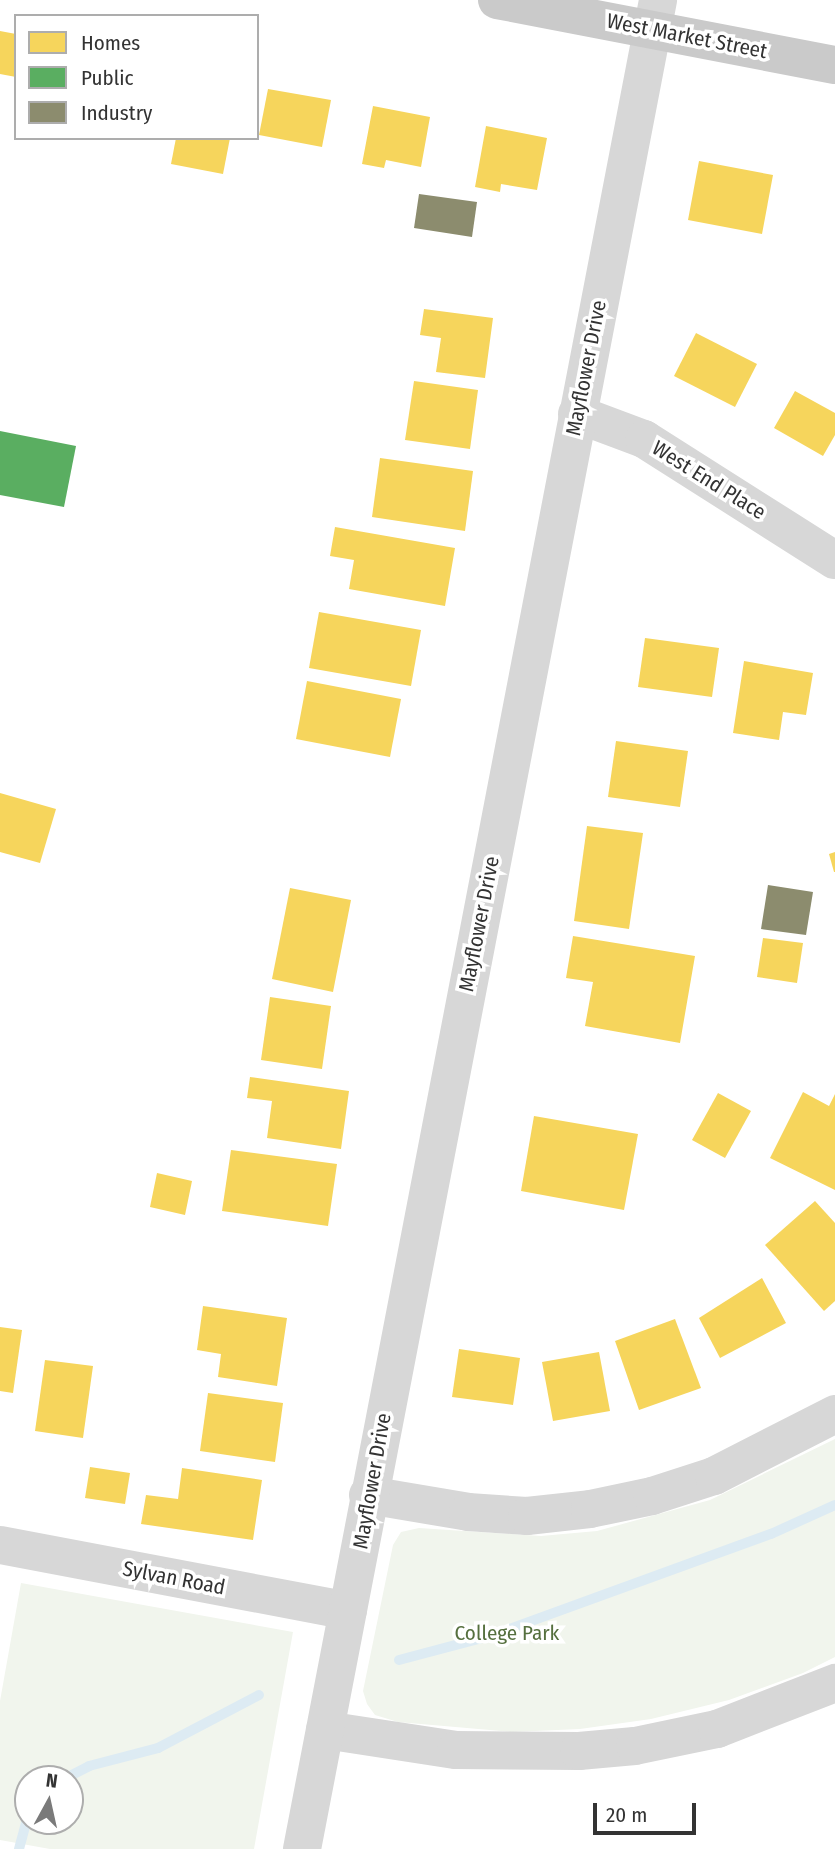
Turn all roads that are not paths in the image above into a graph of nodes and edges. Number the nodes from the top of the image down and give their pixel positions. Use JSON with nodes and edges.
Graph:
{"nodes":[{"id":1,"x":497,"y":0,"type":"edge"},
{"id":2,"x":655,"y":15,"type":"edge"},
{"id":3,"x":835,"y":65,"type":"edge"},
{"id":4,"x":578,"y":414,"type":"junction"},
{"id":5,"x":835,"y":560,"type":"edge"},
{"id":6,"x":835,"y":1414,"type":"edge"},
{"id":7,"x":368,"y":1495,"type":"junction"},
{"id":8,"x":0,"y":1545,"type":"edge"},
{"id":9,"x":348,"y":1611,"type":"junction"},
{"id":10,"x":835,"y":1683,"type":"edge"},
{"id":11,"x":325,"y":1730,"type":"junction"},
{"id":12,"x":302,"y":1849,"type":"edge"}],
"edges":[{"from":1,"to":2,"type":"main road","name":"West Market Street"},
{"from":2,"to":3,"type":"main road","name":"West Market Street"},
{"from":2,"to":4,"type":"street","name":"Mayflower Drive"},
{"from":4,"to":5,"type":"street","name":"West End Place"},
{"from":4,"to":7,"type":"street","name":"Mayflower Drive"},
{"from":6,"to":7,"type":"street"},
{"from":7,"to":9,"type":"street","name":"Mayflower Drive"},
{"from":8,"to":9,"type":"street","name":"Sylvan Road"},
{"from":9,"to":11,"type":"street","name":"Mayflower Drive"},
{"from":10,"to":11,"type":"street"},
{"from":11,"to":12,"type":"street","name":"Mayflower Drive"}]}
